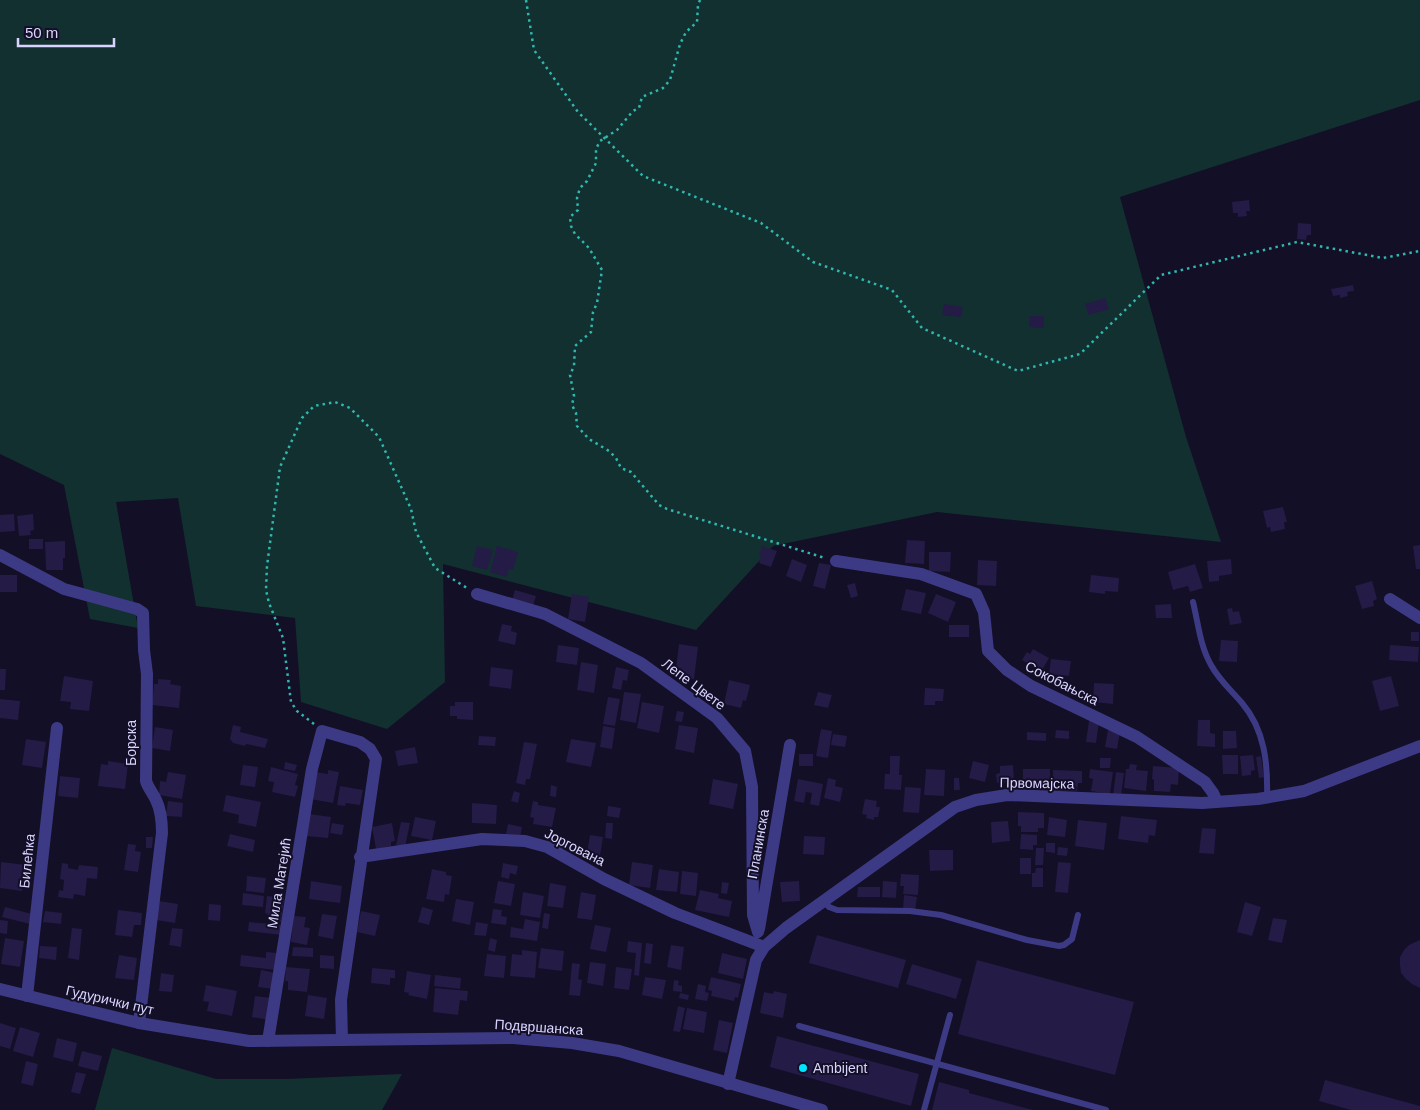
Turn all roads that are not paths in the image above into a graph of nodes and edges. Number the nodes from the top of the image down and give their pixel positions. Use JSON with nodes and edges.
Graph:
{"nodes":[{"id":1,"x":0,"y":555,"type":"edge"},
{"id":2,"x":836,"y":561,"type":"road end"},
{"id":3,"x":477,"y":594,"type":"road end"},
{"id":4,"x":1390,"y":599,"type":"dead end"},
{"id":5,"x":1193,"y":602,"type":"dead end"},
{"id":6,"x":1420,"y":618,"type":"edge"},
{"id":7,"x":57,"y":728,"type":"dead end"},
{"id":8,"x":790,"y":746,"type":"dead end"},
{"id":9,"x":1420,"y":746,"type":"edge"},
{"id":10,"x":1266,"y":798,"type":"junction"},
{"id":11,"x":1217,"y":802,"type":"junction"},
{"id":12,"x":360,"y":857,"type":"junction"},
{"id":13,"x":824,"y":901,"type":"junction"},
{"id":14,"x":1078,"y":915,"type":"dead end"},
{"id":15,"x":758,"y":932,"type":"junction"},
{"id":16,"x":764,"y":948,"type":"junction"},
{"id":17,"x":0,"y":990,"type":"edge"},
{"id":18,"x":27,"y":996,"type":"junction"},
{"id":19,"x":950,"y":1015,"type":"dead end"},
{"id":20,"x":139,"y":1023,"type":"junction"},
{"id":21,"x":799,"y":1026,"type":"dead end"},
{"id":22,"x":214,"y":1036,"type":"joint"},
{"id":23,"x":342,"y":1040,"type":"junction"},
{"id":24,"x":268,"y":1041,"type":"junction"},
{"id":25,"x":937,"y":1063,"type":"junction"},
{"id":26,"x":728,"y":1084,"type":"junction"},
{"id":27,"x":822,"y":1110,"type":"edge"},
{"id":28,"x":924,"y":1110,"type":"edge"},
{"id":29,"x":1106,"y":1110,"type":"edge"}],
"edges":[{"from":1,"to":20,"type":"street","name":"Борска"},
{"from":2,"to":11,"type":"street","name":"Сокобањска"},
{"from":3,"to":15,"type":"street","name":"Лепе Цвете"},
{"from":4,"to":6,"type":"street"},
{"from":5,"to":10,"type":"lane"},
{"from":7,"to":18,"type":"street","name":"Билећка"},
{"from":8,"to":15,"type":"street","name":"Планинска"},
{"from":9,"to":10,"type":"street","name":"Првомајска"},
{"from":10,"to":11,"type":"street","name":"Првомајска"},
{"from":11,"to":13,"type":"street","name":"Првомајска"},
{"from":12,"to":16,"type":"street","name":"Јоргована"},
{"from":12,"to":23,"type":"street"},
{"from":12,"to":24,"type":"street","name":"Мила Матејић"},
{"from":13,"to":14,"type":"lane"},
{"from":13,"to":16,"type":"street","name":"Првомајска"},
{"from":15,"to":16,"type":"street"},
{"from":16,"to":26,"type":"street"},
{"from":17,"to":18,"type":"street","name":"Гудурички пут"},
{"from":18,"to":20,"type":"street","name":"Гудурички пут"},
{"from":19,"to":25,"type":"lane"},
{"from":20,"to":22,"type":"street","name":"Гудурички пут"},
{"from":21,"to":25,"type":"lane"},
{"from":22,"to":24,"type":"street","name":"Подвршанска"},
{"from":23,"to":24,"type":"street","name":"Подвршанска"},
{"from":23,"to":26,"type":"street","name":"Подвршанска"},
{"from":25,"to":28,"type":"lane"},
{"from":25,"to":29,"type":"lane"},
{"from":26,"to":27,"type":"street","name":"Подвршанска"}]}
